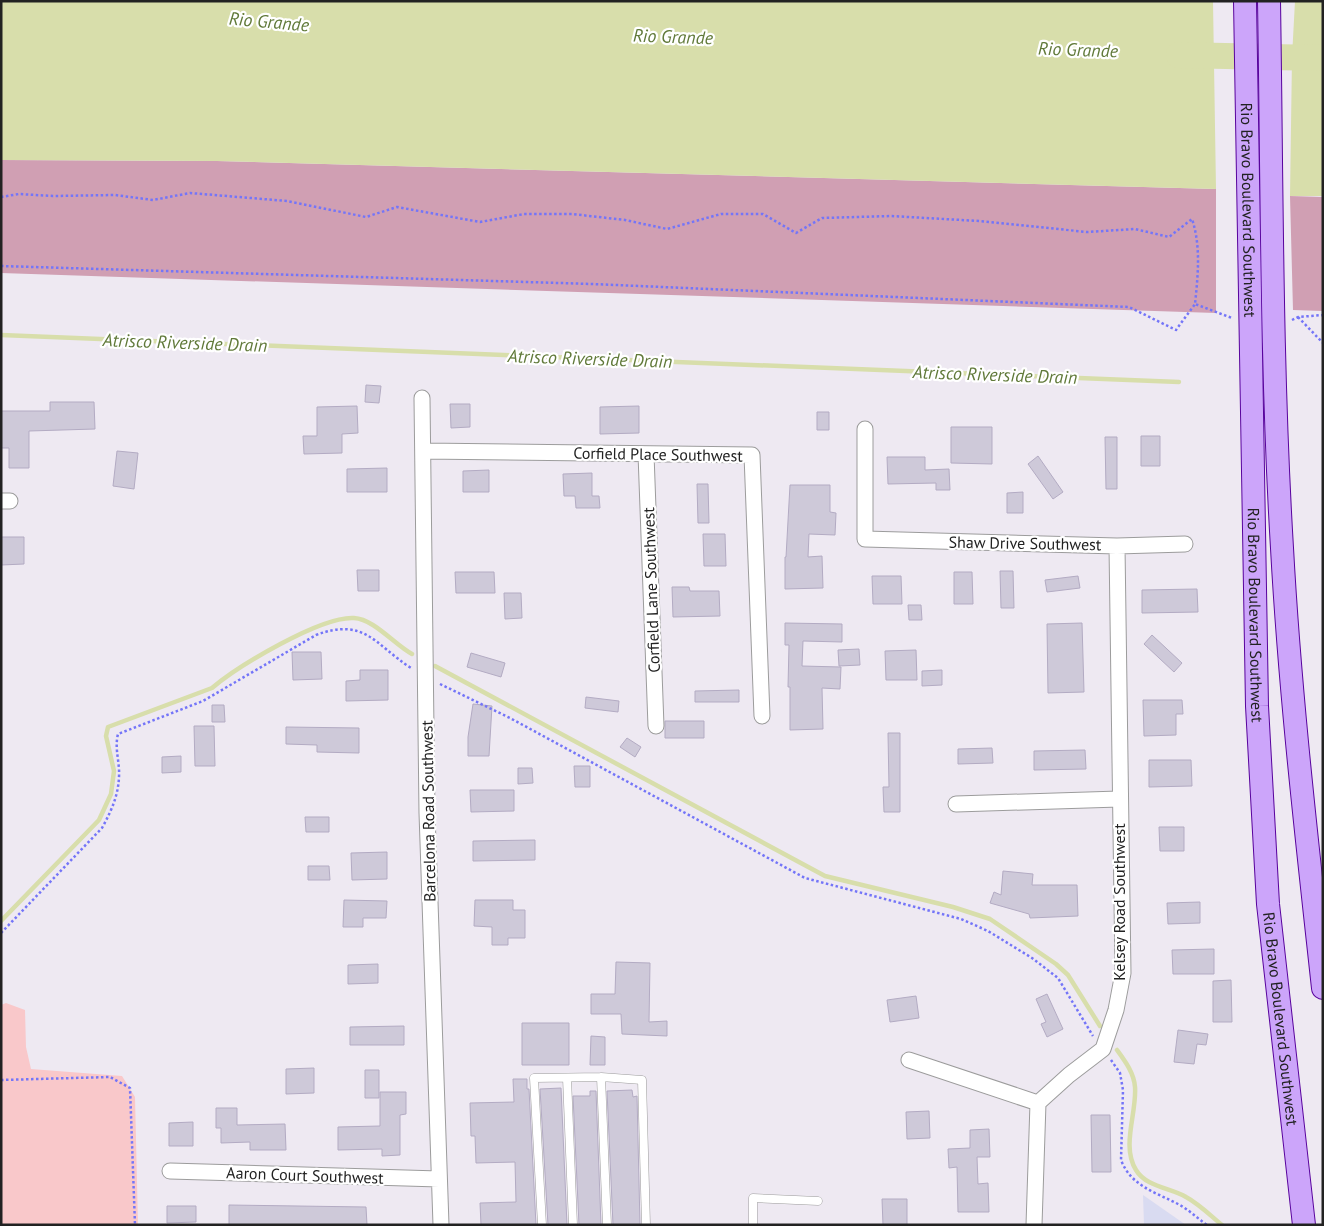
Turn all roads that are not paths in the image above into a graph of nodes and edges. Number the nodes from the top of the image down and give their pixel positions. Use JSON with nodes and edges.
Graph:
{"nodes":[{"id":1,"x":1245,"y":1,"type":"edge"},
{"id":2,"x":1269,"y":1,"type":"edge"},
{"id":3,"x":422,"y":398,"type":"dead end"},
{"id":4,"x":865,"y":429,"type":"dead end"},
{"id":5,"x":423,"y":451,"type":"junction"},
{"id":6,"x":646,"y":454,"type":"junction"},
{"id":7,"x":1185,"y":544,"type":"dead end"},
{"id":8,"x":1117,"y":546,"type":"junction"},
{"id":9,"x":762,"y":716,"type":"dead end"},
{"id":10,"x":656,"y":726,"type":"dead end"},
{"id":11,"x":1119,"y":799,"type":"junction"},
{"id":12,"x":956,"y":804,"type":"dead end"},
{"id":13,"x":1323,"y":988,"type":"edge"},
{"id":14,"x":909,"y":1060,"type":"dead end"},
{"id":15,"x":601,"y":1077,"type":"junction"},
{"id":16,"x":567,"y":1078,"type":"junction"},
{"id":17,"x":1038,"y":1103,"type":"junction"},
{"id":18,"x":170,"y":1171,"type":"dead end"},
{"id":19,"x":439,"y":1179,"type":"junction"},
{"id":20,"x":818,"y":1201,"type":"dead end"},
{"id":21,"x":441,"y":1225,"type":"edge"},
{"id":22,"x":542,"y":1225,"type":"edge"},
{"id":23,"x":573,"y":1225,"type":"edge"},
{"id":24,"x":607,"y":1225,"type":"edge"},
{"id":25,"x":646,"y":1225,"type":"edge"},
{"id":26,"x":753,"y":1225,"type":"edge"},
{"id":27,"x":1034,"y":1225,"type":"edge"},
{"id":28,"x":1304,"y":1225,"type":"edge"}],
"edges":[{"from":1,"to":28,"type":"main road","name":"Rio Bravo Boulevard Southwest"},
{"from":2,"to":13,"type":"main road","name":"Rio Bravo Boulevard Southwest"},
{"from":3,"to":5,"type":"street","name":"Barcelona Road Southwest"},
{"from":4,"to":8,"type":"street","name":"Shaw Drive Southwest"},
{"from":5,"to":6,"type":"street","name":"Corfield Place Southwest"},
{"from":5,"to":19,"type":"street","name":"Barcelona Road Southwest"},
{"from":6,"to":9,"type":"street","name":"Corfield Place Southwest"},
{"from":6,"to":10,"type":"street","name":"Corfield Lane Southwest"},
{"from":7,"to":8,"type":"street","name":"Shaw Drive Southwest"},
{"from":8,"to":11,"type":"street","name":"Kelsey Road Southwest"},
{"from":11,"to":12,"type":"street"},
{"from":11,"to":17,"type":"street","name":"Kelsey Road Southwest"},
{"from":14,"to":17,"type":"street"},
{"from":15,"to":16,"type":"lane"},
{"from":15,"to":24,"type":"lane"},
{"from":15,"to":25,"type":"lane"},
{"from":16,"to":22,"type":"lane"},
{"from":16,"to":23,"type":"lane"},
{"from":17,"to":27,"type":"street"},
{"from":18,"to":19,"type":"street","name":"Aaron Court Southwest"},
{"from":19,"to":21,"type":"street","name":"Barcelona Road Southwest"},
{"from":20,"to":26,"type":"lane"}]}
